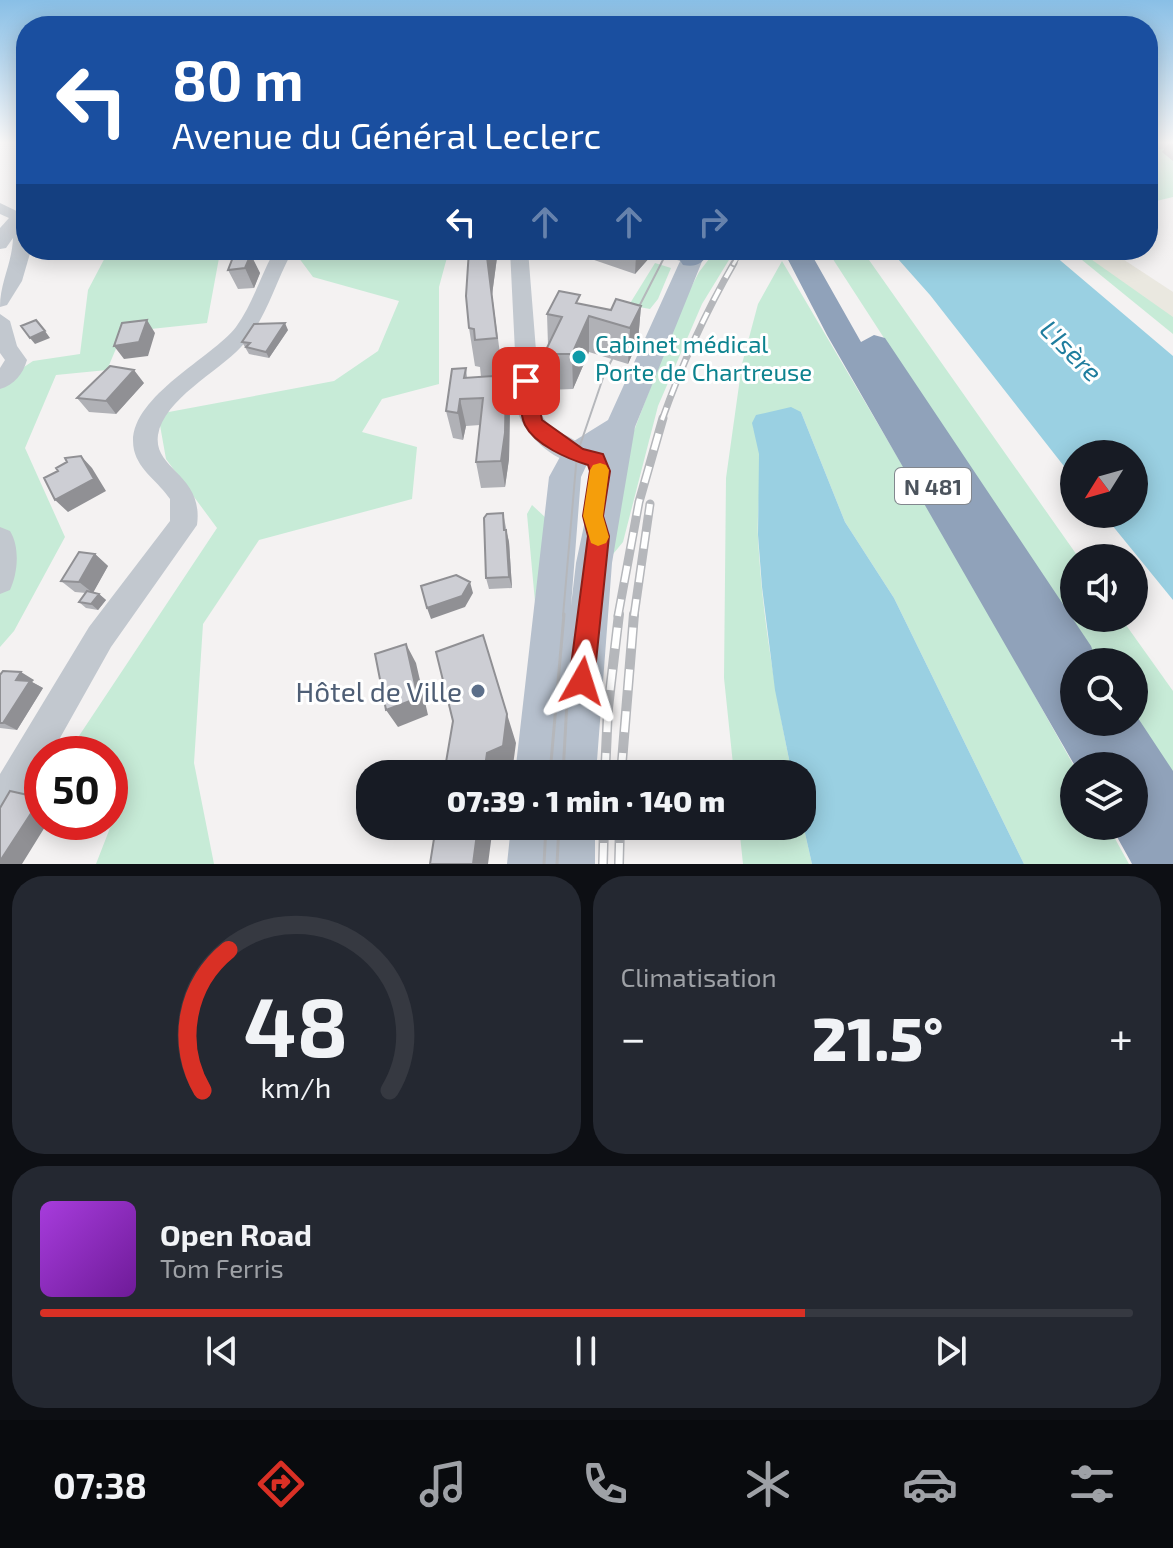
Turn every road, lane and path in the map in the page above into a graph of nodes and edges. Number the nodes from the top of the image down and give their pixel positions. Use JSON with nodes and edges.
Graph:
{"nodes":[{"id":1,"x":16,"y":222,"type":"edge"},
{"id":2,"x":0,"y":244,"type":"edge"},
{"id":3,"x":21,"y":260,"type":"edge"},
{"id":4,"x":279,"y":260,"type":"edge"},
{"id":5,"x":518,"y":260,"type":"edge"},
{"id":6,"x":690,"y":260,"type":"edge"},
{"id":7,"x":801,"y":260,"type":"edge"},
{"id":8,"x":821,"y":260,"type":"edge"},
{"id":9,"x":0,"y":301,"type":"edge"},
{"id":10,"x":0,"y":321,"type":"edge"},
{"id":11,"x":0,"y":381,"type":"edge"},
{"id":12,"x":593,"y":446,"type":"junction"},
{"id":13,"x":0,"y":539,"type":"edge"},
{"id":14,"x":0,"y":581,"type":"edge"},
{"id":15,"x":1066,"y":648,"type":"edge"},
{"id":16,"x":1060,"y":695,"type":"edge"},
{"id":17,"x":1122,"y":736,"type":"edge"},
{"id":18,"x":538,"y":760,"type":"edge"},
{"id":19,"x":575,"y":760,"type":"edge"},
{"id":20,"x":0,"y":808,"type":"edge"},
{"id":21,"x":1173,"y":817,"type":"edge"},
{"id":22,"x":533,"y":840,"type":"edge"},
{"id":23,"x":572,"y":840,"type":"edge"},
{"id":24,"x":1147,"y":840,"type":"edge"},
{"id":25,"x":531,"y":864,"type":"edge"},
{"id":26,"x":571,"y":864,"type":"edge"},
{"id":27,"x":1162,"y":864,"type":"edge"}],
"edges":[{"from":1,"to":2,"type":"street"},
{"from":3,"to":9,"type":"street"},
{"from":4,"to":20,"type":"street"},
{"from":5,"to":12,"type":"street"},
{"from":6,"to":12,"type":"main road"},
{"from":7,"to":16,"type":"highway","number":"N 481"},
{"from":8,"to":15,"type":"highway","number":"N 481"},
{"from":10,"to":11,"type":"street"},
{"from":12,"to":18,"type":"main road"},
{"from":12,"to":19,"type":"main road"},
{"from":13,"to":14,"type":"street"},
{"from":17,"to":21,"type":"highway"},
{"from":22,"to":25,"type":"main road"},
{"from":23,"to":26,"type":"main road"},
{"from":24,"to":27,"type":"highway"}]}
